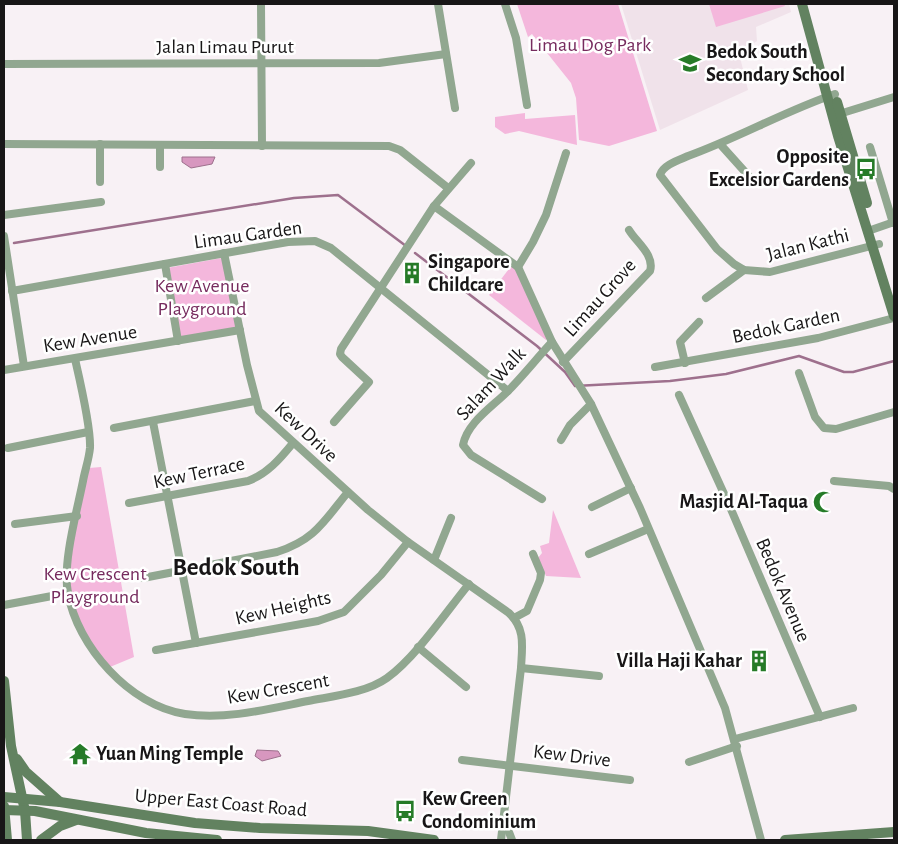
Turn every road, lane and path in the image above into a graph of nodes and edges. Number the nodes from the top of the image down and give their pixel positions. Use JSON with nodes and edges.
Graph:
{"nodes":[{"id":1,"x":261,"y":4,"type":"edge"},
{"id":2,"x":438,"y":4,"type":"edge"},
{"id":3,"x":505,"y":4,"type":"edge"},
{"id":4,"x":802,"y":4,"type":"edge"},
{"id":5,"x":810,"y":4,"type":"edge"},
{"id":6,"x":446,"y":54,"type":"junction"},
{"id":7,"x":4,"y":64,"type":"edge"},
{"id":8,"x":262,"y":64,"type":"junction"},
{"id":9,"x":831,"y":95,"type":"junction"},
{"id":10,"x":894,"y":97,"type":"edge"},
{"id":11,"x":528,"y":105,"type":"dead end"},
{"id":12,"x":455,"y":108,"type":"dead end"},
{"id":13,"x":838,"y":115,"type":"junction"},
{"id":14,"x":4,"y":144,"type":"edge"},
{"id":15,"x":100,"y":144,"type":"junction"},
{"id":16,"x":720,"y":144,"type":"junction"},
{"id":17,"x":160,"y":145,"type":"junction"},
{"id":18,"x":262,"y":146,"type":"junction"},
{"id":19,"x":870,"y":148,"type":"dead end"},
{"id":20,"x":566,"y":153,"type":"dead end"},
{"id":21,"x":471,"y":163,"type":"dead end"},
{"id":22,"x":160,"y":167,"type":"dead end"},
{"id":23,"x":100,"y":182,"type":"dead end"},
{"id":24,"x":756,"y":184,"type":"dead end"},
{"id":25,"x":448,"y":188,"type":"junction"},
{"id":26,"x":101,"y":202,"type":"dead end"},
{"id":27,"x":434,"y":206,"type":"junction"},
{"id":28,"x":4,"y":215,"type":"edge"},
{"id":29,"x":893,"y":223,"type":"edge"},
{"id":30,"x":628,"y":230,"type":"dead end"},
{"id":31,"x":871,"y":230,"type":"junction"},
{"id":32,"x":5,"y":240,"type":"edge"},
{"id":33,"x":876,"y":245,"type":"junction"},
{"id":34,"x":224,"y":253,"type":"junction"},
{"id":35,"x":165,"y":264,"type":"junction"},
{"id":36,"x":518,"y":266,"type":"junction"},
{"id":37,"x":744,"y":270,"type":"junction"},
{"id":38,"x":381,"y":287,"type":"junction"},
{"id":39,"x":12,"y":291,"type":"junction"},
{"id":40,"x":894,"y":292,"type":"edge"},
{"id":41,"x":706,"y":298,"type":"dead end"},
{"id":42,"x":894,"y":317,"type":"edge"},
{"id":43,"x":698,"y":322,"type":"dead end"},
{"id":44,"x":240,"y":330,"type":"junction"},
{"id":45,"x":178,"y":341,"type":"junction"},
{"id":46,"x":552,"y":342,"type":"junction"},
{"id":47,"x":76,"y":359,"type":"junction"},
{"id":48,"x":563,"y":362,"type":"junction"},
{"id":49,"x":685,"y":363,"type":"junction"},
{"id":50,"x":24,"y":366,"type":"junction"},
{"id":51,"x":655,"y":367,"type":"dead end"},
{"id":52,"x":4,"y":370,"type":"edge"},
{"id":53,"x":799,"y":373,"type":"dead end"},
{"id":54,"x":508,"y":391,"type":"junction"},
{"id":55,"x":679,"y":395,"type":"dead end"},
{"id":56,"x":255,"y":401,"type":"junction"},
{"id":57,"x":591,"y":404,"type":"junction"},
{"id":58,"x":894,"y":412,"type":"edge"},
{"id":59,"x":153,"y":422,"type":"junction"},
{"id":60,"x":334,"y":422,"type":"dead end"},
{"id":61,"x":114,"y":428,"type":"dead end"},
{"id":62,"x":88,"y":432,"type":"junction"},
{"id":63,"x":561,"y":440,"type":"dead end"},
{"id":64,"x":293,"y":443,"type":"junction"},
{"id":65,"x":8,"y":448,"type":"dead end"},
{"id":66,"x":834,"y":481,"type":"dead end"},
{"id":67,"x":631,"y":488,"type":"junction"},
{"id":68,"x":894,"y":489,"type":"edge"},
{"id":69,"x":348,"y":492,"type":"junction"},
{"id":70,"x":168,"y":496,"type":"junction"},
{"id":71,"x":542,"y":499,"type":"dead end"},
{"id":72,"x":128,"y":503,"type":"dead end"},
{"id":73,"x":592,"y":507,"type":"dead end"},
{"id":74,"x":77,"y":516,"type":"junction"},
{"id":75,"x":451,"y":518,"type":"dead end"},
{"id":76,"x":15,"y":524,"type":"dead end"},
{"id":77,"x":648,"y":529,"type":"junction"},
{"id":78,"x":408,"y":542,"type":"junction"},
{"id":79,"x":533,"y":554,"type":"dead end"},
{"id":80,"x":589,"y":554,"type":"dead end"},
{"id":81,"x":434,"y":560,"type":"junction"},
{"id":82,"x":182,"y":569,"type":"junction"},
{"id":83,"x":143,"y":578,"type":"dead end"},
{"id":84,"x":469,"y":584,"type":"junction"},
{"id":85,"x":68,"y":593,"type":"junction"},
{"id":86,"x":4,"y":605,"type":"edge"},
{"id":87,"x":514,"y":618,"type":"junction"},
{"id":88,"x":196,"y":644,"type":"junction"},
{"id":89,"x":418,"y":647,"type":"junction"},
{"id":90,"x":156,"y":650,"type":"dead end"},
{"id":91,"x":521,"y":668,"type":"junction"},
{"id":92,"x":599,"y":676,"type":"dead end"},
{"id":93,"x":4,"y":681,"type":"edge"},
{"id":94,"x":466,"y":687,"type":"dead end"},
{"id":95,"x":853,"y":708,"type":"dead end"},
{"id":96,"x":820,"y":717,"type":"junction"},
{"id":97,"x":736,"y":742,"type":"junction"},
{"id":98,"x":11,"y":746,"type":"junction"},
{"id":99,"x":462,"y":760,"type":"dead end"},
{"id":100,"x":689,"y":762,"type":"dead end"},
{"id":101,"x":510,"y":766,"type":"junction"},
{"id":102,"x":630,"y":780,"type":"dead end"},
{"id":103,"x":4,"y":796,"type":"edge"},
{"id":104,"x":22,"y":798,"type":"junction"},
{"id":105,"x":60,"y":802,"type":"junction"},
{"id":106,"x":4,"y":809,"type":"edge"},
{"id":107,"x":25,"y":811,"type":"junction"},
{"id":108,"x":504,"y":819,"type":"junction"},
{"id":109,"x":76,"y":820,"type":"junction"},
{"id":110,"x":894,"y":832,"type":"edge"},
{"id":111,"x":5,"y":840,"type":"edge"},
{"id":112,"x":27,"y":840,"type":"edge"},
{"id":113,"x":41,"y":840,"type":"edge"},
{"id":114,"x":217,"y":840,"type":"edge"},
{"id":115,"x":434,"y":840,"type":"edge"},
{"id":116,"x":501,"y":840,"type":"edge"},
{"id":117,"x":512,"y":840,"type":"edge"},
{"id":118,"x":761,"y":840,"type":"edge"},
{"id":119,"x":785,"y":840,"type":"edge"}],
"edges":[{"from":1,"to":8,"type":"street"},
{"from":2,"to":6,"type":"street"},
{"from":3,"to":11,"type":"street"},
{"from":4,"to":9,"type":"main road"},
{"from":5,"to":9,"type":"main road"},
{"from":6,"to":8,"type":"street","name":"Jalan Limau Purut"},
{"from":6,"to":12,"type":"street"},
{"from":7,"to":8,"type":"street","name":"Jalan Limau Purut"},
{"from":8,"to":18,"type":"street"},
{"from":9,"to":13,"type":"main road"},
{"from":9,"to":16,"type":"street"},
{"from":10,"to":13,"type":"street"},
{"from":13,"to":31,"type":"main road"},
{"from":14,"to":15,"type":"street"},
{"from":15,"to":17,"type":"street"},
{"from":15,"to":23,"type":"street"},
{"from":16,"to":24,"type":"street"},
{"from":16,"to":37,"type":"street","name":"Jalan Kathi"},
{"from":17,"to":18,"type":"street"},
{"from":17,"to":22,"type":"street"},
{"from":18,"to":25,"type":"street"},
{"from":19,"to":29,"type":"street"},
{"from":20,"to":36,"type":"street"},
{"from":21,"to":25,"type":"street"},
{"from":25,"to":27,"type":"street"},
{"from":26,"to":28,"type":"street"},
{"from":27,"to":36,"type":"street"},
{"from":27,"to":38,"type":"street"},
{"from":29,"to":31,"type":"street"},
{"from":30,"to":48,"type":"street","name":"Limau Grove"},
{"from":31,"to":33,"type":"main road"},
{"from":32,"to":39,"type":"street"},
{"from":33,"to":37,"type":"street","name":"Jalan Kathi"},
{"from":33,"to":40,"type":"main road"},
{"from":33,"to":42,"type":"main road"},
{"from":34,"to":35,"type":"street","name":"Limau Garden"},
{"from":34,"to":38,"type":"street","name":"Limau Garden"},
{"from":34,"to":44,"type":"street","name":"Kew Drive"},
{"from":35,"to":39,"type":"street","name":"Limau Garden"},
{"from":35,"to":45,"type":"street"},
{"from":36,"to":46,"type":"street"},
{"from":37,"to":41,"type":"street","name":"Jalan Kathi"},
{"from":38,"to":54,"type":"street","name":"Limau Garden"},
{"from":38,"to":60,"type":"street"},
{"from":39,"to":50,"type":"street"},
{"from":42,"to":49,"type":"street","name":"Bedok Garden"},
{"from":43,"to":49,"type":"street"},
{"from":44,"to":45,"type":"street","name":"Kew Avenue"},
{"from":44,"to":56,"type":"street","name":"Kew Drive"},
{"from":45,"to":47,"type":"street","name":"Kew Avenue"},
{"from":46,"to":48,"type":"street"},
{"from":46,"to":54,"type":"street","name":"Salam Walk"},
{"from":47,"to":50,"type":"street","name":"Kew Avenue"},
{"from":47,"to":62,"type":"street","name":"Kew Crescent"},
{"from":48,"to":57,"type":"street"},
{"from":49,"to":51,"type":"street","name":"Bedok Garden"},
{"from":50,"to":52,"type":"street","name":"Kew Avenue"},
{"from":53,"to":58,"type":"street"},
{"from":54,"to":71,"type":"street","name":"Salam Walk"},
{"from":55,"to":96,"type":"street","name":"Bedok Avenue"},
{"from":56,"to":59,"type":"street"},
{"from":56,"to":64,"type":"street","name":"Kew Drive"},
{"from":57,"to":63,"type":"street"},
{"from":57,"to":67,"type":"street"},
{"from":59,"to":61,"type":"street"},
{"from":59,"to":70,"type":"street"},
{"from":62,"to":65,"type":"street"},
{"from":62,"to":74,"type":"street","name":"Kew Crescent"},
{"from":64,"to":69,"type":"street","name":"Kew Drive"},
{"from":64,"to":70,"type":"street","name":"Kew Terrace"},
{"from":66,"to":68,"type":"street"},
{"from":67,"to":73,"type":"street"},
{"from":67,"to":77,"type":"street"},
{"from":69,"to":78,"type":"street","name":"Kew Drive"},
{"from":69,"to":82,"type":"street"},
{"from":70,"to":72,"type":"street","name":"Kew Terrace"},
{"from":70,"to":82,"type":"street"},
{"from":74,"to":76,"type":"street"},
{"from":74,"to":85,"type":"street","name":"Kew Crescent"},
{"from":75,"to":81,"type":"street"},
{"from":77,"to":80,"type":"street"},
{"from":77,"to":97,"type":"street"},
{"from":78,"to":81,"type":"street","name":"Kew Drive"},
{"from":78,"to":88,"type":"street","name":"Kew Heights"},
{"from":79,"to":87,"type":"street"},
{"from":81,"to":84,"type":"street","name":"Kew Drive"},
{"from":82,"to":83,"type":"street"},
{"from":82,"to":88,"type":"street"},
{"from":84,"to":87,"type":"street","name":"Kew Drive"},
{"from":84,"to":89,"type":"street","name":"Kew Crescent"},
{"from":85,"to":86,"type":"street"},
{"from":85,"to":89,"type":"street","name":"Kew Crescent"},
{"from":87,"to":91,"type":"street","name":"Kew Drive"},
{"from":88,"to":90,"type":"street","name":"Kew Heights"},
{"from":89,"to":94,"type":"street"},
{"from":91,"to":92,"type":"street"},
{"from":91,"to":101,"type":"street","name":"Kew Drive"},
{"from":93,"to":98,"type":"main road"},
{"from":95,"to":96,"type":"street"},
{"from":96,"to":97,"type":"street"},
{"from":97,"to":100,"type":"street"},
{"from":97,"to":118,"type":"street"},
{"from":98,"to":104,"type":"main road"},
{"from":98,"to":105,"type":"main road"},
{"from":99,"to":101,"type":"street","name":"Kew Drive"},
{"from":101,"to":102,"type":"street","name":"Kew Drive"},
{"from":101,"to":108,"type":"street","name":"Kew Drive"},
{"from":103,"to":104,"type":"main road","name":"Upper East Coast Road"},
{"from":104,"to":105,"type":"main road","name":"Upper East Coast Road"},
{"from":104,"to":107,"type":"main road"},
{"from":105,"to":115,"type":"main road","name":"Upper East Coast Road"},
{"from":106,"to":107,"type":"main road","name":"Upper East Coast Road"},
{"from":106,"to":111,"type":"main road"},
{"from":107,"to":109,"type":"main road","name":"Upper East Coast Road"},
{"from":107,"to":112,"type":"main road"},
{"from":108,"to":116,"type":"street","name":"Kew Drive"},
{"from":108,"to":117,"type":"street","name":"Kew Drive"},
{"from":109,"to":113,"type":"main road"},
{"from":109,"to":114,"type":"main road","name":"Upper East Coast Road"},
{"from":110,"to":119,"type":"main road"}]}
